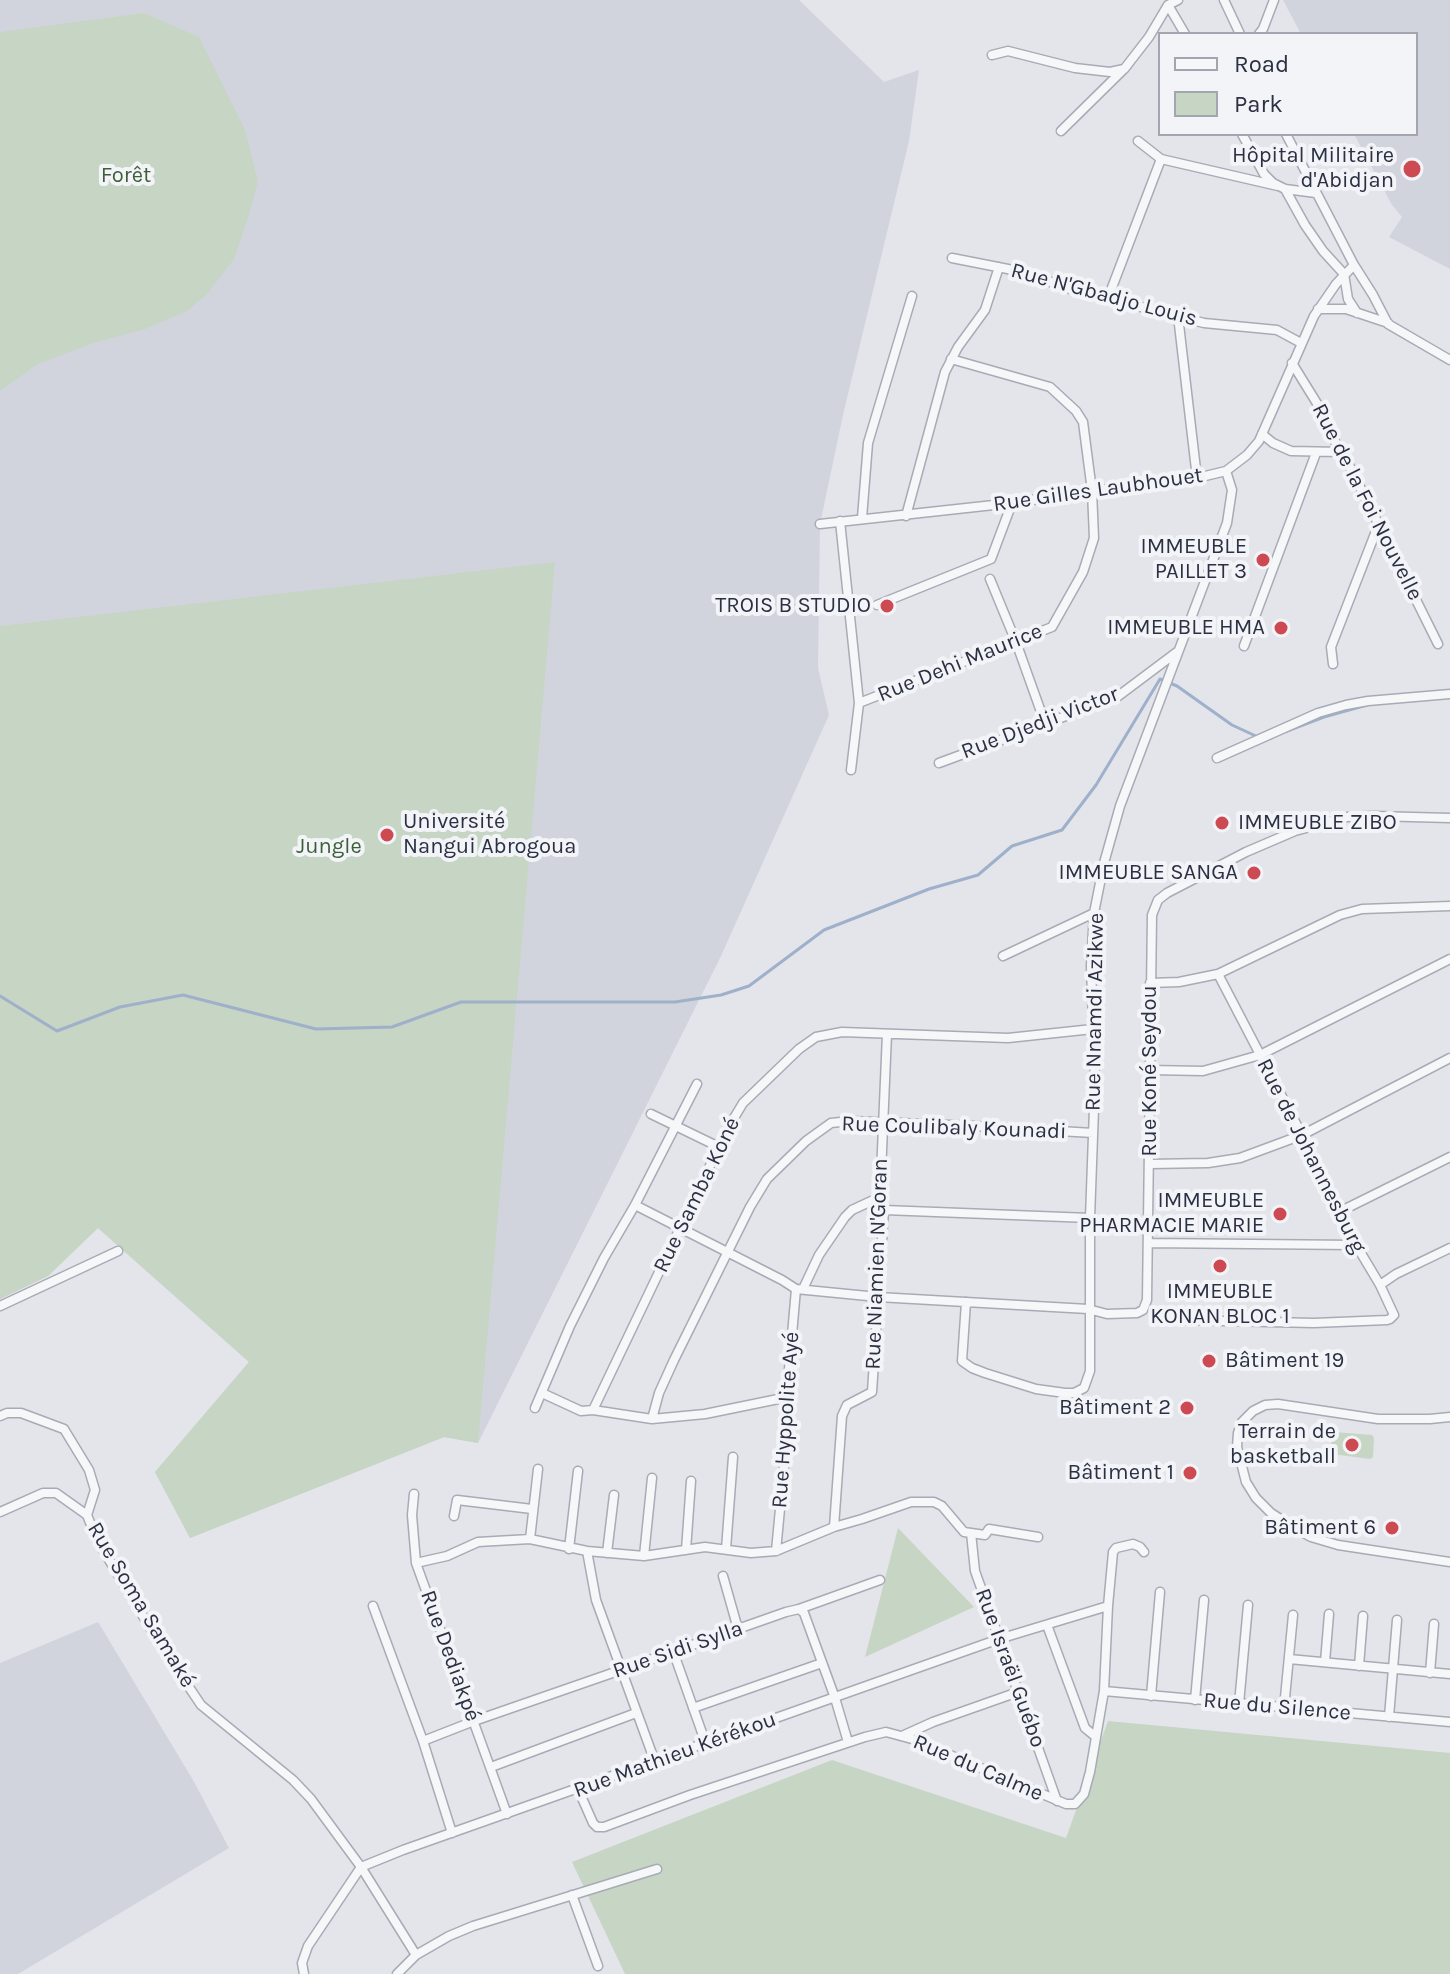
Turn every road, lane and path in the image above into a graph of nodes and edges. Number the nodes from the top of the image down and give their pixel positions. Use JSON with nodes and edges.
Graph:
{"nodes":[{"id":1,"x":1178,"y":0,"type":"edge"},
{"id":2,"x":1224,"y":0,"type":"edge"},
{"id":3,"x":1274,"y":0,"type":"edge"},
{"id":4,"x":1168,"y":5,"type":"junction"},
{"id":5,"x":1184,"y":32,"type":"edge"},
{"id":6,"x":1239,"y":32,"type":"edge"},
{"id":7,"x":1261,"y":32,"type":"edge"},
{"id":8,"x":992,"y":55,"type":"dead end"},
{"id":9,"x":1125,"y":68,"type":"junction"},
{"id":10,"x":1061,"y":131,"type":"dead end"},
{"id":11,"x":1243,"y":136,"type":"edge"},
{"id":12,"x":1287,"y":136,"type":"edge"},
{"id":13,"x":1138,"y":141,"type":"dead end"},
{"id":14,"x":1161,"y":159,"type":"junction"},
{"id":15,"x":1282,"y":187,"type":"junction"},
{"id":16,"x":1316,"y":193,"type":"junction"},
{"id":17,"x":952,"y":258,"type":"dead end"},
{"id":18,"x":1354,"y":265,"type":"junction"},
{"id":19,"x":999,"y":267,"type":"junction"},
{"id":20,"x":1344,"y":274,"type":"junction"},
{"id":21,"x":912,"y":296,"type":"dead end"},
{"id":22,"x":1108,"y":298,"type":"junction"},
{"id":23,"x":1318,"y":309,"type":"junction"},
{"id":24,"x":1357,"y":313,"type":"junction"},
{"id":25,"x":1178,"y":316,"type":"junction"},
{"id":26,"x":1388,"y":324,"type":"junction"},
{"id":27,"x":1301,"y":343,"type":"junction"},
{"id":28,"x":951,"y":359,"type":"junction"},
{"id":29,"x":1450,"y":360,"type":"edge"},
{"id":30,"x":1292,"y":363,"type":"junction"},
{"id":31,"x":1262,"y":434,"type":"junction"},
{"id":32,"x":1340,"y":452,"type":"junction"},
{"id":33,"x":1316,"y":453,"type":"junction"},
{"id":34,"x":1226,"y":471,"type":"junction"},
{"id":35,"x":1197,"y":478,"type":"junction"},
{"id":36,"x":1092,"y":491,"type":"junction"},
{"id":37,"x":1012,"y":503,"type":"junction"},
{"id":38,"x":906,"y":516,"type":"junction"},
{"id":39,"x":862,"y":518,"type":"junction"},
{"id":40,"x":840,"y":521,"type":"junction"},
{"id":41,"x":820,"y":524,"type":"dead end"},
{"id":42,"x":1378,"y":526,"type":"junction"},
{"id":43,"x":990,"y":579,"type":"dead end"},
{"id":44,"x":877,"y":605,"type":"dead end"},
{"id":45,"x":1016,"y":642,"type":"junction"},
{"id":46,"x":1438,"y":644,"type":"dead end"},
{"id":47,"x":1244,"y":646,"type":"dead end"},
{"id":48,"x":1178,"y":652,"type":"junction"},
{"id":49,"x":1333,"y":664,"type":"dead end"},
{"id":50,"x":1450,"y":694,"type":"edge"},
{"id":51,"x":859,"y":703,"type":"junction"},
{"id":52,"x":1045,"y":723,"type":"junction"},
{"id":53,"x":1217,"y":758,"type":"dead end"},
{"id":54,"x":939,"y":763,"type":"dead end"},
{"id":55,"x":851,"y":770,"type":"dead end"},
{"id":56,"x":1450,"y":818,"type":"edge"},
{"id":57,"x":1450,"y":906,"type":"edge"},
{"id":58,"x":1094,"y":913,"type":"junction"},
{"id":59,"x":1003,"y":956,"type":"dead end"},
{"id":60,"x":1450,"y":959,"type":"edge"},
{"id":61,"x":1218,"y":974,"type":"junction"},
{"id":62,"x":1150,"y":983,"type":"junction"},
{"id":63,"x":1093,"y":1029,"type":"junction"},
{"id":64,"x":887,"y":1034,"type":"junction"},
{"id":65,"x":1260,"y":1055,"type":"junction"},
{"id":66,"x":1450,"y":1058,"type":"edge"},
{"id":67,"x":1150,"y":1070,"type":"junction"},
{"id":68,"x":697,"y":1084,"type":"dead end"},
{"id":69,"x":651,"y":1114,"type":"dead end"},
{"id":70,"x":883,"y":1123,"type":"junction"},
{"id":71,"x":677,"y":1126,"type":"junction"},
{"id":72,"x":1093,"y":1133,"type":"junction"},
{"id":73,"x":1302,"y":1135,"type":"junction"},
{"id":74,"x":719,"y":1147,"type":"junction"},
{"id":75,"x":1450,"y":1157,"type":"edge"},
{"id":76,"x":1150,"y":1164,"type":"junction"},
{"id":77,"x":880,"y":1197,"type":"junction"},
{"id":78,"x":635,"y":1205,"type":"junction"},
{"id":79,"x":884,"y":1210,"type":"junction"},
{"id":80,"x":1337,"y":1213,"type":"junction"},
{"id":81,"x":1090,"y":1218,"type":"junction"},
{"id":82,"x":679,"y":1228,"type":"junction"},
{"id":83,"x":1148,"y":1243,"type":"junction"},
{"id":84,"x":1355,"y":1245,"type":"junction"},
{"id":85,"x":1450,"y":1248,"type":"edge"},
{"id":86,"x":118,"y":1251,"type":"dead end"},
{"id":87,"x":726,"y":1252,"type":"junction"},
{"id":88,"x":1380,"y":1285,"type":"junction"},
{"id":89,"x":799,"y":1289,"type":"junction"},
{"id":90,"x":878,"y":1297,"type":"junction"},
{"id":91,"x":966,"y":1302,"type":"junction"},
{"id":92,"x":0,"y":1306,"type":"edge"},
{"id":93,"x":1088,"y":1309,"type":"junction"},
{"id":94,"x":1179,"y":1320,"type":"dead end"},
{"id":95,"x":542,"y":1393,"type":"junction"},
{"id":96,"x":788,"y":1397,"type":"junction"},
{"id":97,"x":535,"y":1408,"type":"dead end"},
{"id":98,"x":593,"y":1410,"type":"junction"},
{"id":99,"x":0,"y":1416,"type":"edge"},
{"id":100,"x":1450,"y":1417,"type":"edge"},
{"id":101,"x":652,"y":1419,"type":"junction"},
{"id":102,"x":733,"y":1457,"type":"dead end"},
{"id":103,"x":538,"y":1469,"type":"dead end"},
{"id":104,"x":578,"y":1471,"type":"dead end"},
{"id":105,"x":652,"y":1478,"type":"dead end"},
{"id":106,"x":691,"y":1481,"type":"dead end"},
{"id":107,"x":414,"y":1494,"type":"dead end"},
{"id":108,"x":614,"y":1495,"type":"dead end"},
{"id":109,"x":532,"y":1509,"type":"junction"},
{"id":110,"x":0,"y":1512,"type":"edge"},
{"id":111,"x":87,"y":1515,"type":"junction"},
{"id":112,"x":454,"y":1516,"type":"dead end"},
{"id":113,"x":834,"y":1527,"type":"junction"},
{"id":114,"x":971,"y":1533,"type":"junction"},
{"id":115,"x":1038,"y":1537,"type":"dead end"},
{"id":116,"x":530,"y":1539,"type":"junction"},
{"id":117,"x":569,"y":1549,"type":"junction"},
{"id":118,"x":726,"y":1549,"type":"junction"},
{"id":119,"x":686,"y":1550,"type":"junction"},
{"id":120,"x":587,"y":1551,"type":"junction"},
{"id":121,"x":776,"y":1551,"type":"junction"},
{"id":122,"x":1144,"y":1552,"type":"dead end"},
{"id":123,"x":607,"y":1553,"type":"junction"},
{"id":124,"x":644,"y":1556,"type":"junction"},
{"id":125,"x":1450,"y":1562,"type":"edge"},
{"id":126,"x":416,"y":1563,"type":"junction"},
{"id":127,"x":723,"y":1576,"type":"dead end"},
{"id":128,"x":880,"y":1580,"type":"dead end"},
{"id":129,"x":1160,"y":1592,"type":"dead end"},
{"id":130,"x":1204,"y":1600,"type":"dead end"},
{"id":131,"x":1248,"y":1605,"type":"dead end"},
{"id":132,"x":373,"y":1606,"type":"dead end"},
{"id":133,"x":1108,"y":1606,"type":"junction"},
{"id":134,"x":799,"y":1609,"type":"junction"},
{"id":135,"x":1329,"y":1614,"type":"dead end"},
{"id":136,"x":1293,"y":1615,"type":"dead end"},
{"id":137,"x":1363,"y":1616,"type":"dead end"},
{"id":138,"x":1397,"y":1620,"type":"dead end"},
{"id":139,"x":1434,"y":1624,"type":"dead end"},
{"id":140,"x":1047,"y":1625,"type":"junction"},
{"id":141,"x":738,"y":1629,"type":"junction"},
{"id":142,"x":999,"y":1639,"type":"junction"},
{"id":143,"x":673,"y":1651,"type":"junction"},
{"id":144,"x":1289,"y":1659,"type":"junction"},
{"id":145,"x":1325,"y":1662,"type":"junction"},
{"id":146,"x":822,"y":1663,"type":"junction"},
{"id":147,"x":1359,"y":1666,"type":"junction"},
{"id":148,"x":1393,"y":1669,"type":"junction"},
{"id":149,"x":621,"y":1670,"type":"junction"},
{"id":150,"x":1430,"y":1673,"type":"junction"},
{"id":151,"x":1450,"y":1674,"type":"edge"},
{"id":152,"x":1104,"y":1691,"type":"junction"},
{"id":153,"x":1018,"y":1692,"type":"junction"},
{"id":154,"x":1151,"y":1696,"type":"junction"},
{"id":155,"x":835,"y":1698,"type":"junction"},
{"id":156,"x":1195,"y":1700,"type":"junction"},
{"id":157,"x":1239,"y":1704,"type":"junction"},
{"id":158,"x":693,"y":1708,"type":"junction"},
{"id":159,"x":1284,"y":1708,"type":"junction"},
{"id":160,"x":636,"y":1713,"type":"junction"},
{"id":161,"x":1389,"y":1717,"type":"junction"},
{"id":162,"x":474,"y":1721,"type":"junction"},
{"id":163,"x":1450,"y":1722,"type":"edge"},
{"id":164,"x":902,"y":1736,"type":"junction"},
{"id":165,"x":1096,"y":1737,"type":"junction"},
{"id":166,"x":423,"y":1741,"type":"junction"},
{"id":167,"x":848,"y":1742,"type":"junction"},
{"id":168,"x":706,"y":1744,"type":"junction"},
{"id":169,"x":655,"y":1762,"type":"junction"},
{"id":170,"x":491,"y":1767,"type":"junction"},
{"id":171,"x":578,"y":1789,"type":"junction"},
{"id":172,"x":1057,"y":1801,"type":"junction"},
{"id":173,"x":507,"y":1814,"type":"junction"},
{"id":174,"x":452,"y":1833,"type":"junction"},
{"id":175,"x":361,"y":1867,"type":"junction"},
{"id":176,"x":657,"y":1869,"type":"dead end"},
{"id":177,"x":572,"y":1895,"type":"junction"},
{"id":178,"x":416,"y":1955,"type":"junction"},
{"id":179,"x":598,"y":1966,"type":"dead end"},
{"id":180,"x":304,"y":1974,"type":"edge"},
{"id":181,"x":397,"y":1974,"type":"edge"}],
"edges":[{"from":1,"to":4,"type":"street"},
{"from":2,"to":6,"type":"street"},
{"from":3,"to":7,"type":"street"},
{"from":4,"to":5,"type":"street"},
{"from":4,"to":9,"type":"street"},
{"from":8,"to":9,"type":"street"},
{"from":9,"to":10,"type":"street"},
{"from":11,"to":15,"type":"street"},
{"from":12,"to":16,"type":"street"},
{"from":13,"to":14,"type":"street"},
{"from":14,"to":15,"type":"street"},
{"from":14,"to":22,"type":"street"},
{"from":15,"to":16,"type":"street"},
{"from":15,"to":20,"type":"street"},
{"from":16,"to":18,"type":"street"},
{"from":17,"to":19,"type":"street","name":"Rue N'Gbadjo Louis"},
{"from":18,"to":20,"type":"street","name":"Rue Gilles Laubhouet"},
{"from":18,"to":26,"type":"street"},
{"from":19,"to":22,"type":"street","name":"Rue N'Gbadjo Louis"},
{"from":19,"to":28,"type":"street"},
{"from":20,"to":23,"type":"street","name":"Rue Gilles Laubhouet"},
{"from":20,"to":24,"type":"street"},
{"from":21,"to":39,"type":"street"},
{"from":22,"to":25,"type":"street","name":"Rue N'Gbadjo Louis"},
{"from":23,"to":24,"type":"street"},
{"from":23,"to":27,"type":"street","name":"Rue Gilles Laubhouet"},
{"from":24,"to":26,"type":"street"},
{"from":25,"to":27,"type":"street","name":"Rue N'Gbadjo Louis"},
{"from":25,"to":35,"type":"street"},
{"from":26,"to":29,"type":"street"},
{"from":27,"to":30,"type":"street","name":"Rue Gilles Laubhouet"},
{"from":28,"to":36,"type":"street","name":"Rue Dehi Maurice"},
{"from":28,"to":38,"type":"street"},
{"from":30,"to":31,"type":"street","name":"Rue Gilles Laubhouet"},
{"from":30,"to":32,"type":"street","name":"Rue de la Foi Nouvelle"},
{"from":31,"to":33,"type":"street"},
{"from":31,"to":34,"type":"street","name":"Rue Gilles Laubhouet"},
{"from":32,"to":33,"type":"street"},
{"from":32,"to":42,"type":"street","name":"Rue de la Foi Nouvelle"},
{"from":33,"to":47,"type":"street"},
{"from":34,"to":35,"type":"street","name":"Rue Gilles Laubhouet"},
{"from":34,"to":48,"type":"street","name":"Rue Nnamdi Azikwe"},
{"from":35,"to":36,"type":"street","name":"Rue Gilles Laubhouet"},
{"from":36,"to":37,"type":"street","name":"Rue Gilles Laubhouet"},
{"from":36,"to":45,"type":"street","name":"Rue Dehi Maurice"},
{"from":37,"to":38,"type":"street","name":"Rue Gilles Laubhouet"},
{"from":37,"to":44,"type":"street"},
{"from":38,"to":39,"type":"street","name":"Rue Gilles Laubhouet"},
{"from":39,"to":40,"type":"street","name":"Rue Gilles Laubhouet"},
{"from":40,"to":41,"type":"street","name":"Rue Gilles Laubhouet"},
{"from":40,"to":51,"type":"street"},
{"from":42,"to":46,"type":"street","name":"Rue de la Foi Nouvelle"},
{"from":42,"to":49,"type":"street"},
{"from":43,"to":45,"type":"street"},
{"from":45,"to":51,"type":"street","name":"Rue Dehi Maurice"},
{"from":45,"to":52,"type":"street"},
{"from":48,"to":52,"type":"street","name":"Rue Djedji Victor"},
{"from":48,"to":58,"type":"street","name":"Rue Nnamdi Azikwe"},
{"from":50,"to":53,"type":"street"},
{"from":51,"to":55,"type":"street","name":"Rue Dehi Maurice"},
{"from":52,"to":54,"type":"street","name":"Rue Djedji Victor"},
{"from":56,"to":62,"type":"street","name":"Rue Koné Seydou"},
{"from":57,"to":61,"type":"street"},
{"from":58,"to":59,"type":"street"},
{"from":58,"to":63,"type":"street","name":"Rue Nnamdi Azikwe"},
{"from":60,"to":65,"type":"street"},
{"from":61,"to":62,"type":"street"},
{"from":61,"to":65,"type":"street","name":"Rue de Johannesburg"},
{"from":62,"to":67,"type":"street","name":"Rue Koné Seydou"},
{"from":63,"to":64,"type":"street","name":"Rue Samba Koné"},
{"from":63,"to":72,"type":"street","name":"Rue Nnamdi Azikwe"},
{"from":64,"to":70,"type":"street","name":"Rue Niamien N'Goran"},
{"from":64,"to":74,"type":"street","name":"Rue Samba Koné"},
{"from":65,"to":67,"type":"street"},
{"from":65,"to":73,"type":"street","name":"Rue de Johannesburg"},
{"from":66,"to":73,"type":"street"},
{"from":67,"to":76,"type":"street","name":"Rue Koné Seydou"},
{"from":68,"to":71,"type":"street"},
{"from":69,"to":71,"type":"street"},
{"from":70,"to":72,"type":"street","name":"Rue Coulibaly Kounadi"},
{"from":70,"to":77,"type":"street","name":"Rue Niamien N'Goran"},
{"from":70,"to":87,"type":"street","name":"Rue Coulibaly Kounadi"},
{"from":71,"to":74,"type":"street"},
{"from":71,"to":78,"type":"street"},
{"from":72,"to":81,"type":"street","name":"Rue Nnamdi Azikwe"},
{"from":73,"to":76,"type":"street"},
{"from":73,"to":80,"type":"street","name":"Rue de Johannesburg"},
{"from":74,"to":82,"type":"street","name":"Rue Samba Koné"},
{"from":75,"to":80,"type":"street"},
{"from":76,"to":83,"type":"street","name":"Rue Koné Seydou"},
{"from":77,"to":79,"type":"street","name":"Rue Niamien N'Goran"},
{"from":77,"to":89,"type":"street"},
{"from":78,"to":82,"type":"street","name":"Rue Koné Seydou"},
{"from":78,"to":95,"type":"street"},
{"from":79,"to":81,"type":"street"},
{"from":79,"to":90,"type":"street","name":"Rue Niamien N'Goran"},
{"from":80,"to":84,"type":"street","name":"Rue de Johannesburg"},
{"from":81,"to":93,"type":"street","name":"Rue Nnamdi Azikwe"},
{"from":82,"to":87,"type":"street","name":"Rue Koné Seydou"},
{"from":82,"to":98,"type":"street","name":"Rue Samba Koné"},
{"from":83,"to":84,"type":"street"},
{"from":83,"to":93,"type":"street","name":"Rue Koné Seydou"},
{"from":84,"to":88,"type":"street","name":"Rue de Johannesburg"},
{"from":85,"to":88,"type":"street"},
{"from":86,"to":92,"type":"street"},
{"from":87,"to":89,"type":"street","name":"Rue Koné Seydou"},
{"from":87,"to":101,"type":"street","name":"Rue Coulibaly Kounadi"},
{"from":88,"to":94,"type":"street","name":"Rue de Johannesburg"},
{"from":89,"to":90,"type":"street","name":"Rue Koné Seydou"},
{"from":89,"to":96,"type":"street","name":"Rue Hyppolite Ayé"},
{"from":90,"to":91,"type":"street","name":"Rue Koné Seydou"},
{"from":90,"to":113,"type":"street","name":"Rue Niamien N'Goran"},
{"from":91,"to":93,"type":"street","name":"Rue Koné Seydou"},
{"from":91,"to":93,"type":"street","name":"Rue Nnamdi Azikwe"},
{"from":95,"to":97,"type":"street"},
{"from":95,"to":98,"type":"street"},
{"from":96,"to":101,"type":"street"},
{"from":96,"to":121,"type":"street","name":"Rue Hyppolite Ayé"},
{"from":98,"to":101,"type":"street"},
{"from":99,"to":111,"type":"street"},
{"from":100,"to":125,"type":"street"},
{"from":102,"to":118,"type":"street"},
{"from":103,"to":109,"type":"street"},
{"from":104,"to":117,"type":"street"},
{"from":105,"to":124,"type":"street"},
{"from":106,"to":119,"type":"street"},
{"from":107,"to":126,"type":"street","name":"Rue Dediakpé"},
{"from":108,"to":123,"type":"street"},
{"from":109,"to":112,"type":"street"},
{"from":109,"to":116,"type":"street"},
{"from":110,"to":111,"type":"street","name":"Rue Soma Samaké"},
{"from":111,"to":175,"type":"street","name":"Rue Soma Samaké"},
{"from":113,"to":114,"type":"street"},
{"from":113,"to":121,"type":"street"},
{"from":114,"to":115,"type":"street"},
{"from":114,"to":142,"type":"street","name":"Rue Israël Guébo"},
{"from":116,"to":117,"type":"street"},
{"from":116,"to":126,"type":"street"},
{"from":117,"to":120,"type":"street"},
{"from":118,"to":119,"type":"street"},
{"from":118,"to":121,"type":"street"},
{"from":119,"to":124,"type":"street"},
{"from":120,"to":123,"type":"street"},
{"from":120,"to":149,"type":"street"},
{"from":122,"to":133,"type":"street","name":"Rue du Calme"},
{"from":123,"to":124,"type":"street"},
{"from":126,"to":162,"type":"street","name":"Rue Dediakpé"},
{"from":127,"to":141,"type":"street"},
{"from":128,"to":134,"type":"street","name":"Rue Sidi Sylla"},
{"from":129,"to":154,"type":"street"},
{"from":130,"to":156,"type":"street"},
{"from":131,"to":157,"type":"street"},
{"from":132,"to":166,"type":"street"},
{"from":133,"to":140,"type":"street","name":"Rue Mathieu Kérékou"},
{"from":133,"to":152,"type":"street","name":"Rue du Calme"},
{"from":134,"to":141,"type":"street","name":"Rue Sidi Sylla"},
{"from":134,"to":146,"type":"street"},
{"from":135,"to":145,"type":"street"},
{"from":136,"to":144,"type":"street"},
{"from":137,"to":147,"type":"street"},
{"from":138,"to":148,"type":"street"},
{"from":139,"to":150,"type":"street"},
{"from":140,"to":142,"type":"street","name":"Rue Mathieu Kérékou"},
{"from":140,"to":165,"type":"street"},
{"from":141,"to":143,"type":"street","name":"Rue Sidi Sylla"},
{"from":142,"to":153,"type":"street","name":"Rue Israël Guébo"},
{"from":142,"to":155,"type":"street","name":"Rue Mathieu Kérékou"},
{"from":143,"to":149,"type":"street","name":"Rue Sidi Sylla"},
{"from":143,"to":158,"type":"street"},
{"from":144,"to":145,"type":"street"},
{"from":144,"to":159,"type":"street"},
{"from":145,"to":147,"type":"street"},
{"from":146,"to":155,"type":"street"},
{"from":146,"to":158,"type":"street"},
{"from":147,"to":148,"type":"street"},
{"from":148,"to":150,"type":"street"},
{"from":148,"to":161,"type":"street"},
{"from":149,"to":160,"type":"street"},
{"from":149,"to":162,"type":"street","name":"Rue Sidi Sylla"},
{"from":150,"to":151,"type":"street"},
{"from":152,"to":154,"type":"street","name":"Rue du Silence"},
{"from":152,"to":165,"type":"street","name":"Rue du Calme"},
{"from":153,"to":164,"type":"street"},
{"from":153,"to":172,"type":"street","name":"Rue Israël Guébo"},
{"from":154,"to":156,"type":"street","name":"Rue du Silence"},
{"from":155,"to":167,"type":"street"},
{"from":155,"to":168,"type":"street","name":"Rue Mathieu Kérékou"},
{"from":156,"to":157,"type":"street","name":"Rue du Silence"},
{"from":157,"to":159,"type":"street","name":"Rue du Silence"},
{"from":158,"to":168,"type":"street"},
{"from":159,"to":161,"type":"street","name":"Rue du Silence"},
{"from":160,"to":169,"type":"street"},
{"from":160,"to":170,"type":"street"},
{"from":161,"to":163,"type":"street","name":"Rue du Silence"},
{"from":162,"to":166,"type":"street","name":"Rue Sidi Sylla"},
{"from":162,"to":170,"type":"street","name":"Rue Dediakpé"},
{"from":164,"to":167,"type":"street","name":"Rue du Calme"},
{"from":164,"to":172,"type":"street","name":"Rue du Calme"},
{"from":165,"to":172,"type":"street","name":"Rue du Calme"},
{"from":166,"to":174,"type":"street"},
{"from":167,"to":171,"type":"street","name":"Rue du Calme"},
{"from":168,"to":169,"type":"street","name":"Rue Mathieu Kérékou"},
{"from":169,"to":171,"type":"street","name":"Rue Mathieu Kérékou"},
{"from":170,"to":173,"type":"street","name":"Rue Dediakpé"},
{"from":171,"to":173,"type":"street","name":"Rue Mathieu Kérékou"},
{"from":173,"to":174,"type":"street","name":"Rue Mathieu Kérékou"},
{"from":174,"to":175,"type":"street","name":"Rue Mathieu Kérékou"},
{"from":175,"to":178,"type":"street","name":"Rue Soma Samaké"},
{"from":175,"to":180,"type":"street"},
{"from":176,"to":177,"type":"street"},
{"from":177,"to":178,"type":"street"},
{"from":177,"to":179,"type":"street"},
{"from":178,"to":181,"type":"street"}]}
